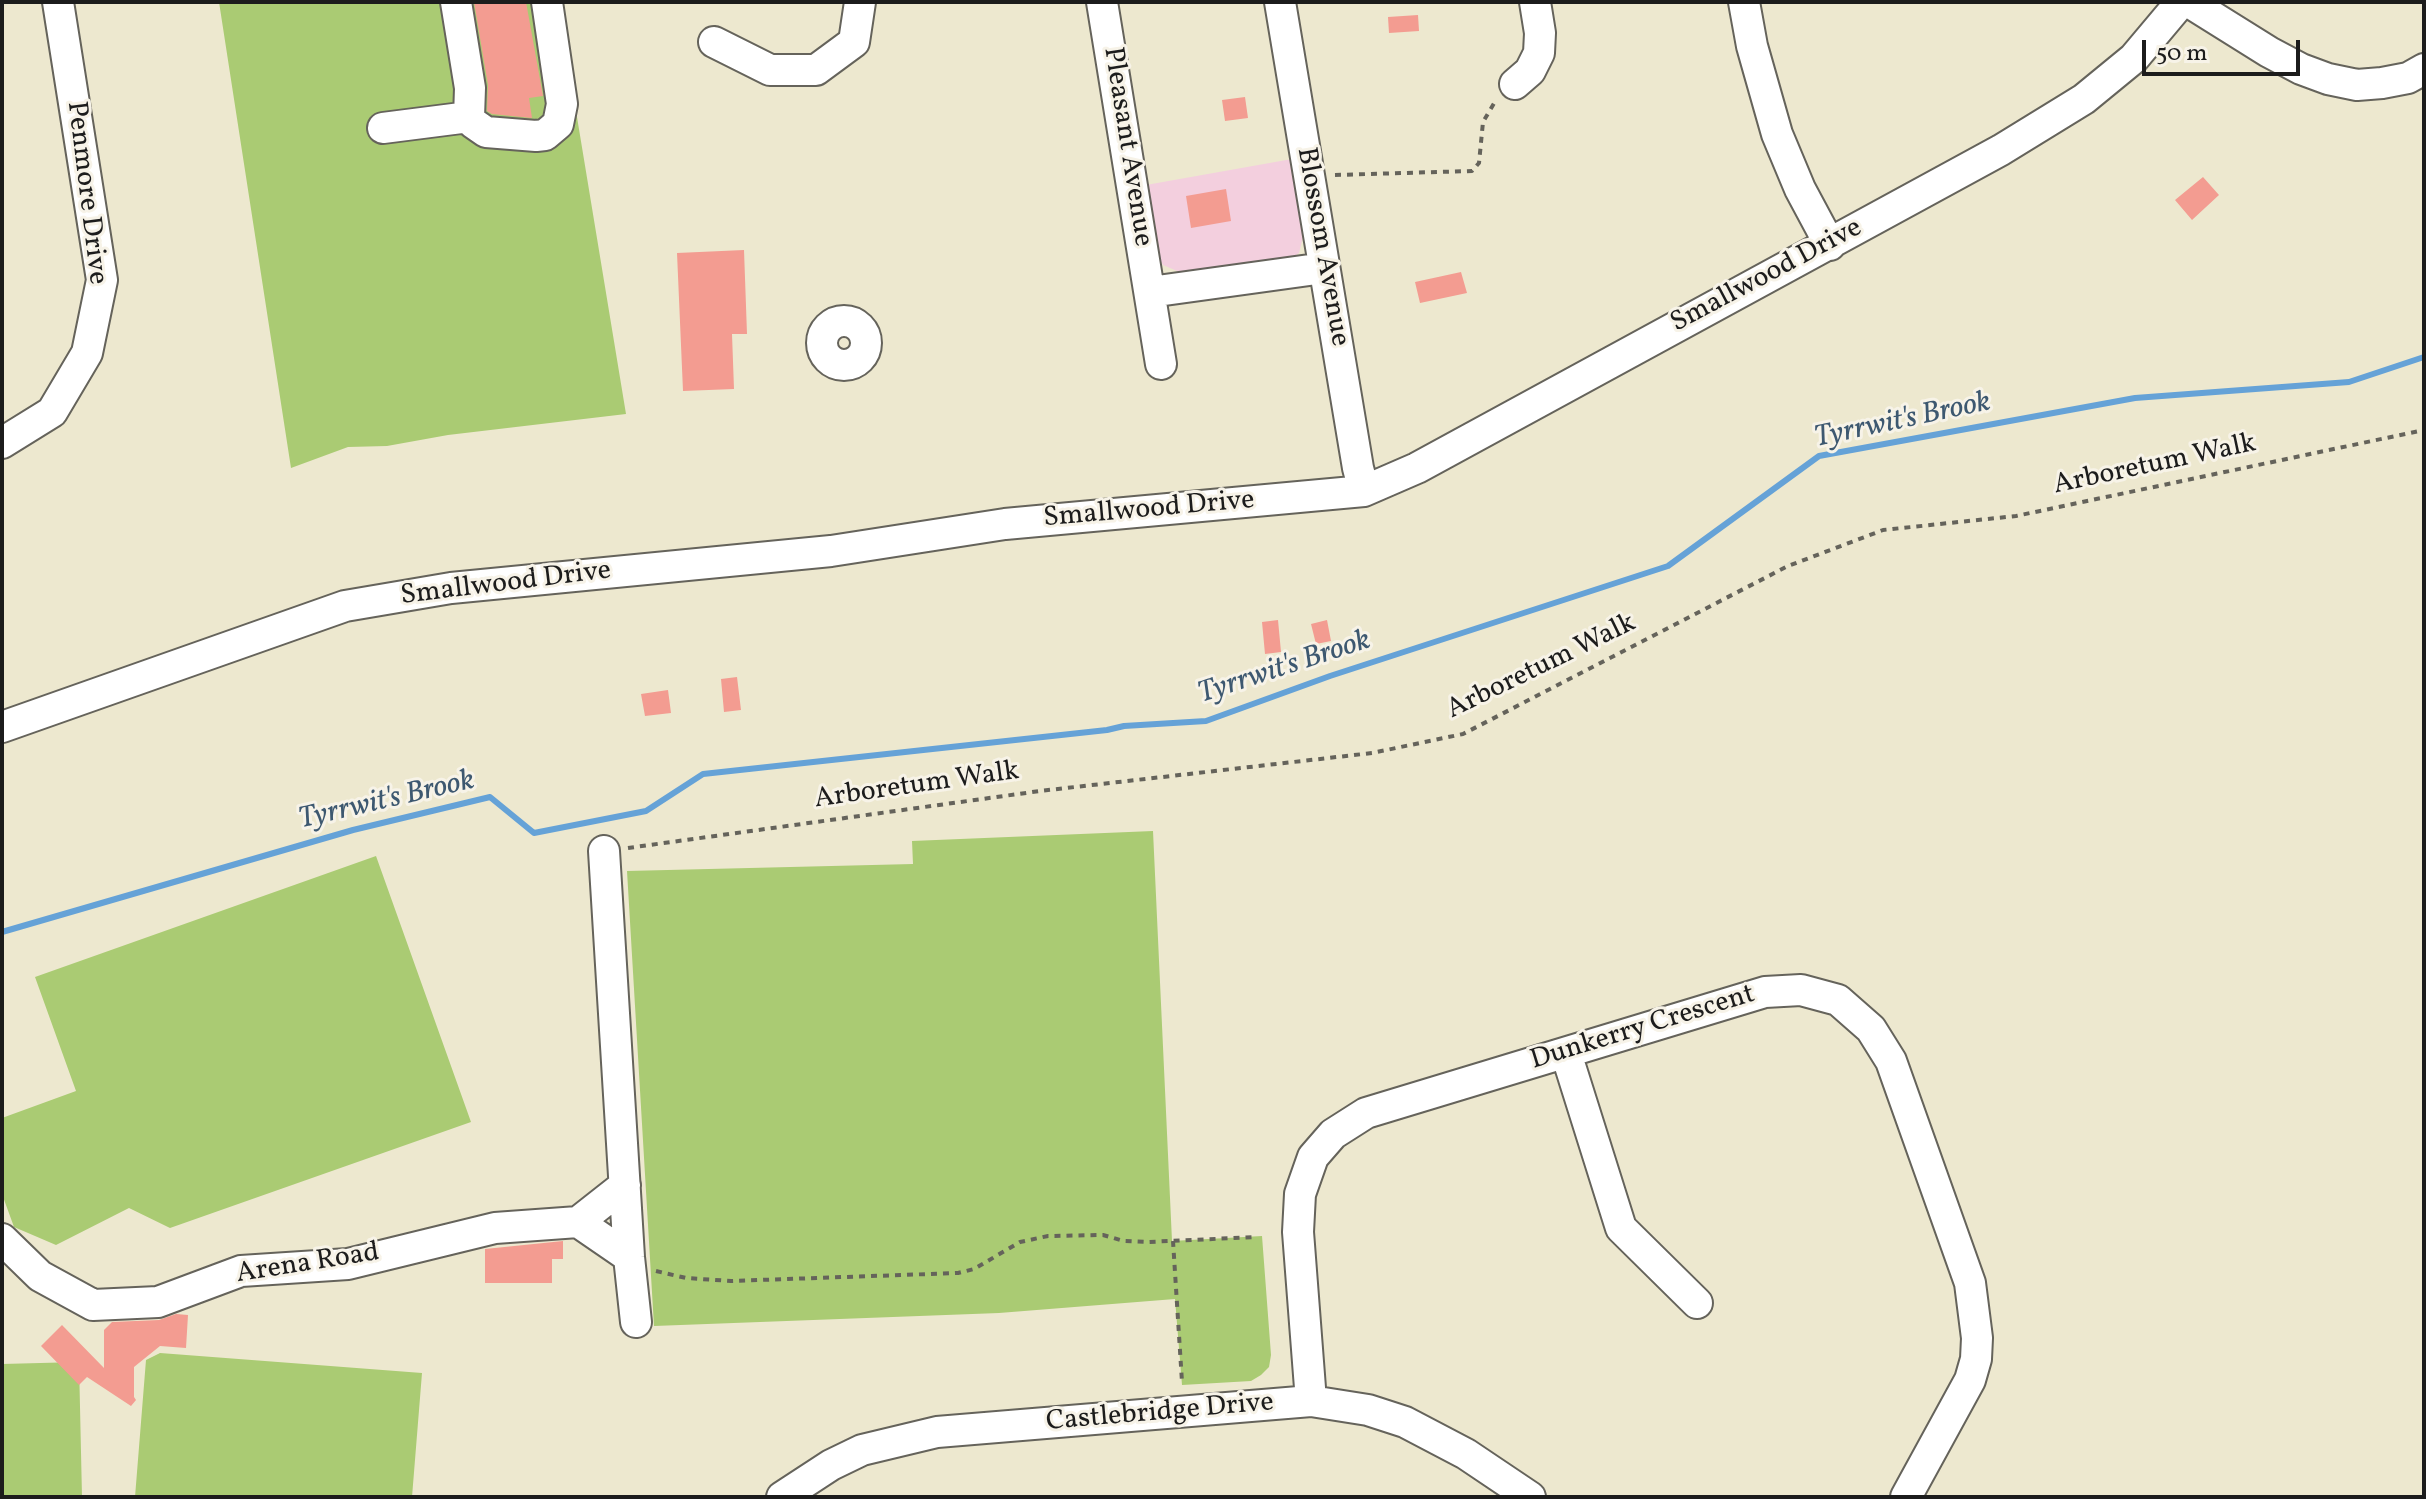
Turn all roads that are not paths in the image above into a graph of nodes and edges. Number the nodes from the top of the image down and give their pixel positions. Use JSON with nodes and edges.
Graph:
{"nodes":[{"id":1,"x":58,"y":2,"type":"edge"},
{"id":2,"x":456,"y":2,"type":"edge"},
{"id":3,"x":547,"y":2,"type":"edge"},
{"id":4,"x":860,"y":2,"type":"edge"},
{"id":5,"x":1102,"y":2,"type":"edge"},
{"id":6,"x":1280,"y":2,"type":"edge"},
{"id":7,"x":1535,"y":2,"type":"edge"},
{"id":8,"x":1744,"y":2,"type":"edge"},
{"id":9,"x":2181,"y":2,"type":"edge"},
{"id":10,"x":2189,"y":2,"type":"edge"},
{"id":11,"x":714,"y":42,"type":"dead end"},
{"id":12,"x":2424,"y":69,"type":"edge"},
{"id":13,"x":1515,"y":84,"type":"road end"},
{"id":14,"x":469,"y":117,"type":"junction"},
{"id":15,"x":383,"y":128,"type":"dead end"},
{"id":16,"x":1830,"y":245,"type":"junction"},
{"id":17,"x":1324,"y":268,"type":"junction"},
{"id":18,"x":1150,"y":292,"type":"junction"},
{"id":19,"x":1161,"y":364,"type":"dead end"},
{"id":20,"x":2,"y":443,"type":"edge"},
{"id":21,"x":1364,"y":491,"type":"junction"},
{"id":22,"x":2,"y":727,"type":"edge"},
{"id":23,"x":604,"y":851,"type":"road end"},
{"id":24,"x":1566,"y":1053,"type":"junction"},
{"id":25,"x":625,"y":1185,"type":"junction"},
{"id":26,"x":578,"y":1222,"type":"junction"},
{"id":27,"x":2,"y":1239,"type":"edge"},
{"id":28,"x":629,"y":1257,"type":"junction"},
{"id":29,"x":1697,"y":1303,"type":"dead end"},
{"id":30,"x":636,"y":1322,"type":"dead end"},
{"id":31,"x":1311,"y":1401,"type":"junction"},
{"id":32,"x":782,"y":1497,"type":"edge"},
{"id":33,"x":1530,"y":1497,"type":"edge"},
{"id":34,"x":1906,"y":1497,"type":"edge"}],
"edges":[{"from":1,"to":20,"type":"street","name":"Penmore Drive"},
{"from":2,"to":14,"type":"street"},
{"from":3,"to":14,"type":"street"},
{"from":4,"to":11,"type":"street"},
{"from":5,"to":18,"type":"street","name":"Pleasant Avenue"},
{"from":6,"to":17,"type":"street","name":"Blossom Avenue"},
{"from":7,"to":13,"type":"street"},
{"from":8,"to":16,"type":"street"},
{"from":9,"to":16,"type":"street","name":"Smallwood Drive"},
{"from":10,"to":12,"type":"street"},
{"from":14,"to":15,"type":"street"},
{"from":16,"to":21,"type":"street","name":"Smallwood Drive"},
{"from":17,"to":18,"type":"street"},
{"from":17,"to":21,"type":"street","name":"Blossom Avenue"},
{"from":18,"to":19,"type":"street","name":"Pleasant Avenue"},
{"from":21,"to":22,"type":"street","name":"Smallwood Drive"},
{"from":23,"to":25,"type":"street"},
{"from":24,"to":29,"type":"street"},
{"from":24,"to":31,"type":"street","name":"Dunkerry Crescent"},
{"from":24,"to":34,"type":"street","name":"Dunkerry Crescent"},
{"from":25,"to":26,"type":"street"},
{"from":25,"to":28,"type":"street"},
{"from":26,"to":27,"type":"street","name":"Arena Road"},
{"from":26,"to":28,"type":"street"},
{"from":28,"to":30,"type":"street"},
{"from":31,"to":32,"type":"street","name":"Castlebridge Drive"},
{"from":31,"to":33,"type":"street","name":"Castlebridge Drive"}]}
